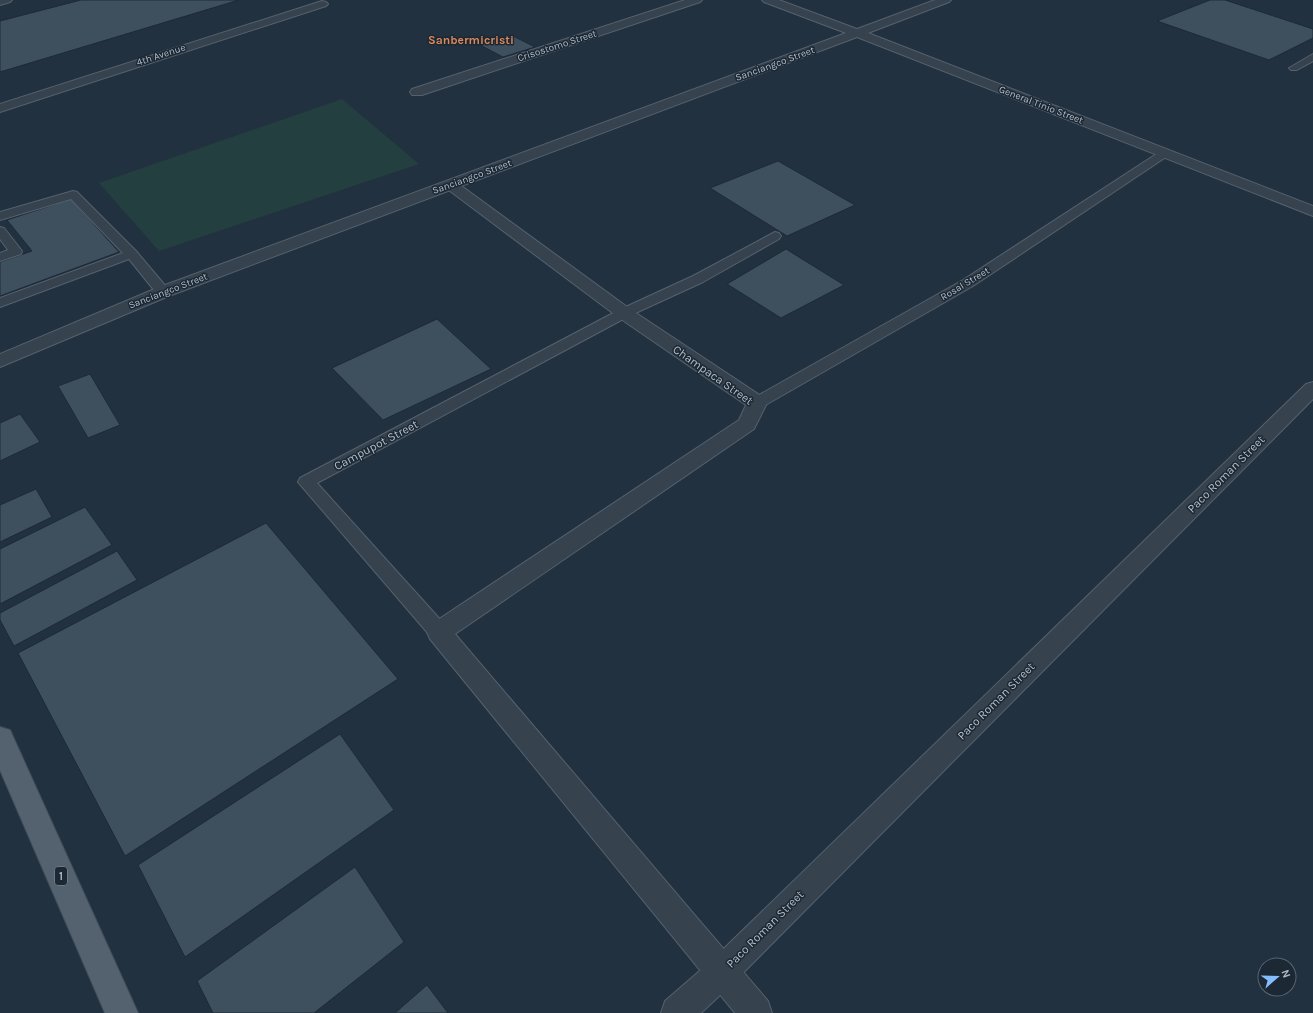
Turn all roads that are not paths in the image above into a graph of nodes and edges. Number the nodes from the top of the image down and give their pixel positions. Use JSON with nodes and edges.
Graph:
{"nodes":[{"id":1,"x":6,"y":0,"type":"edge"},
{"id":2,"x":696,"y":0,"type":"edge"},
{"id":3,"x":768,"y":0,"type":"edge"},
{"id":4,"x":945,"y":0,"type":"edge"},
{"id":5,"x":0,"y":2,"type":"edge"},
{"id":6,"x":322,"y":4,"type":"dead end"},
{"id":7,"x":858,"y":33,"type":"junction"},
{"id":8,"x":1313,"y":57,"type":"edge"},
{"id":9,"x":1294,"y":68,"type":"dead end"},
{"id":10,"x":417,"y":92,"type":"dead end"},
{"id":11,"x":0,"y":108,"type":"edge"},
{"id":12,"x":1165,"y":153,"type":"junction"},
{"id":13,"x":450,"y":185,"type":"junction"},
{"id":14,"x":1313,"y":211,"type":"edge"},
{"id":15,"x":0,"y":216,"type":"edge"},
{"id":16,"x":0,"y":231,"type":"edge"},
{"id":17,"x":775,"y":236,"type":"dead end"},
{"id":18,"x":131,"y":254,"type":"junction"},
{"id":19,"x":0,"y":257,"type":"edge"},
{"id":20,"x":163,"y":292,"type":"junction"},
{"id":21,"x":0,"y":302,"type":"edge"},
{"id":22,"x":624,"y":313,"type":"junction"},
{"id":23,"x":0,"y":361,"type":"edge"},
{"id":24,"x":1313,"y":388,"type":"edge"},
{"id":25,"x":757,"y":403,"type":"junction"},
{"id":26,"x":439,"y":632,"type":"junction"},
{"id":27,"x":0,"y":739,"type":"edge"},
{"id":28,"x":721,"y":973,"type":"junction"},
{"id":29,"x":122,"y":1013,"type":"edge"},
{"id":30,"x":677,"y":1013,"type":"edge"},
{"id":31,"x":756,"y":1013,"type":"edge"}],
"edges":[{"from":1,"to":5,"type":"street"},
{"from":2,"to":10,"type":"street","name":"Crisostomo Street"},
{"from":3,"to":7,"type":"street","name":"General Tinio Street"},
{"from":4,"to":7,"type":"street","name":"Sanciangco Street"},
{"from":6,"to":11,"type":"street","name":"4th Avenue"},
{"from":7,"to":12,"type":"street","name":"General Tinio Street"},
{"from":7,"to":13,"type":"street","name":"Sanciangco Street"},
{"from":8,"to":9,"type":"lane"},
{"from":12,"to":14,"type":"street","name":"General Tinio Street"},
{"from":12,"to":25,"type":"lane","name":"Rosal Street"},
{"from":13,"to":20,"type":"street","name":"Sanciangco Street"},
{"from":13,"to":22,"type":"street","name":"Champaca Street"},
{"from":15,"to":18,"type":"lane"},
{"from":16,"to":19,"type":"lane"},
{"from":17,"to":22,"type":"lane"},
{"from":18,"to":20,"type":"lane"},
{"from":18,"to":21,"type":"lane"},
{"from":20,"to":23,"type":"street","name":"Sanciangco Street"},
{"from":22,"to":25,"type":"street","name":"Champaca Street"},
{"from":22,"to":26,"type":"lane","name":"Campupot Street"},
{"from":24,"to":28,"type":"street","name":"Paco Roman Street"},
{"from":25,"to":26,"type":"street","name":"Champaca Street"},
{"from":26,"to":28,"type":"street"},
{"from":27,"to":29,"type":"main road","number":"1"},
{"from":28,"to":30,"type":"street","name":"Paco Roman Street"},
{"from":28,"to":31,"type":"street"}]}
